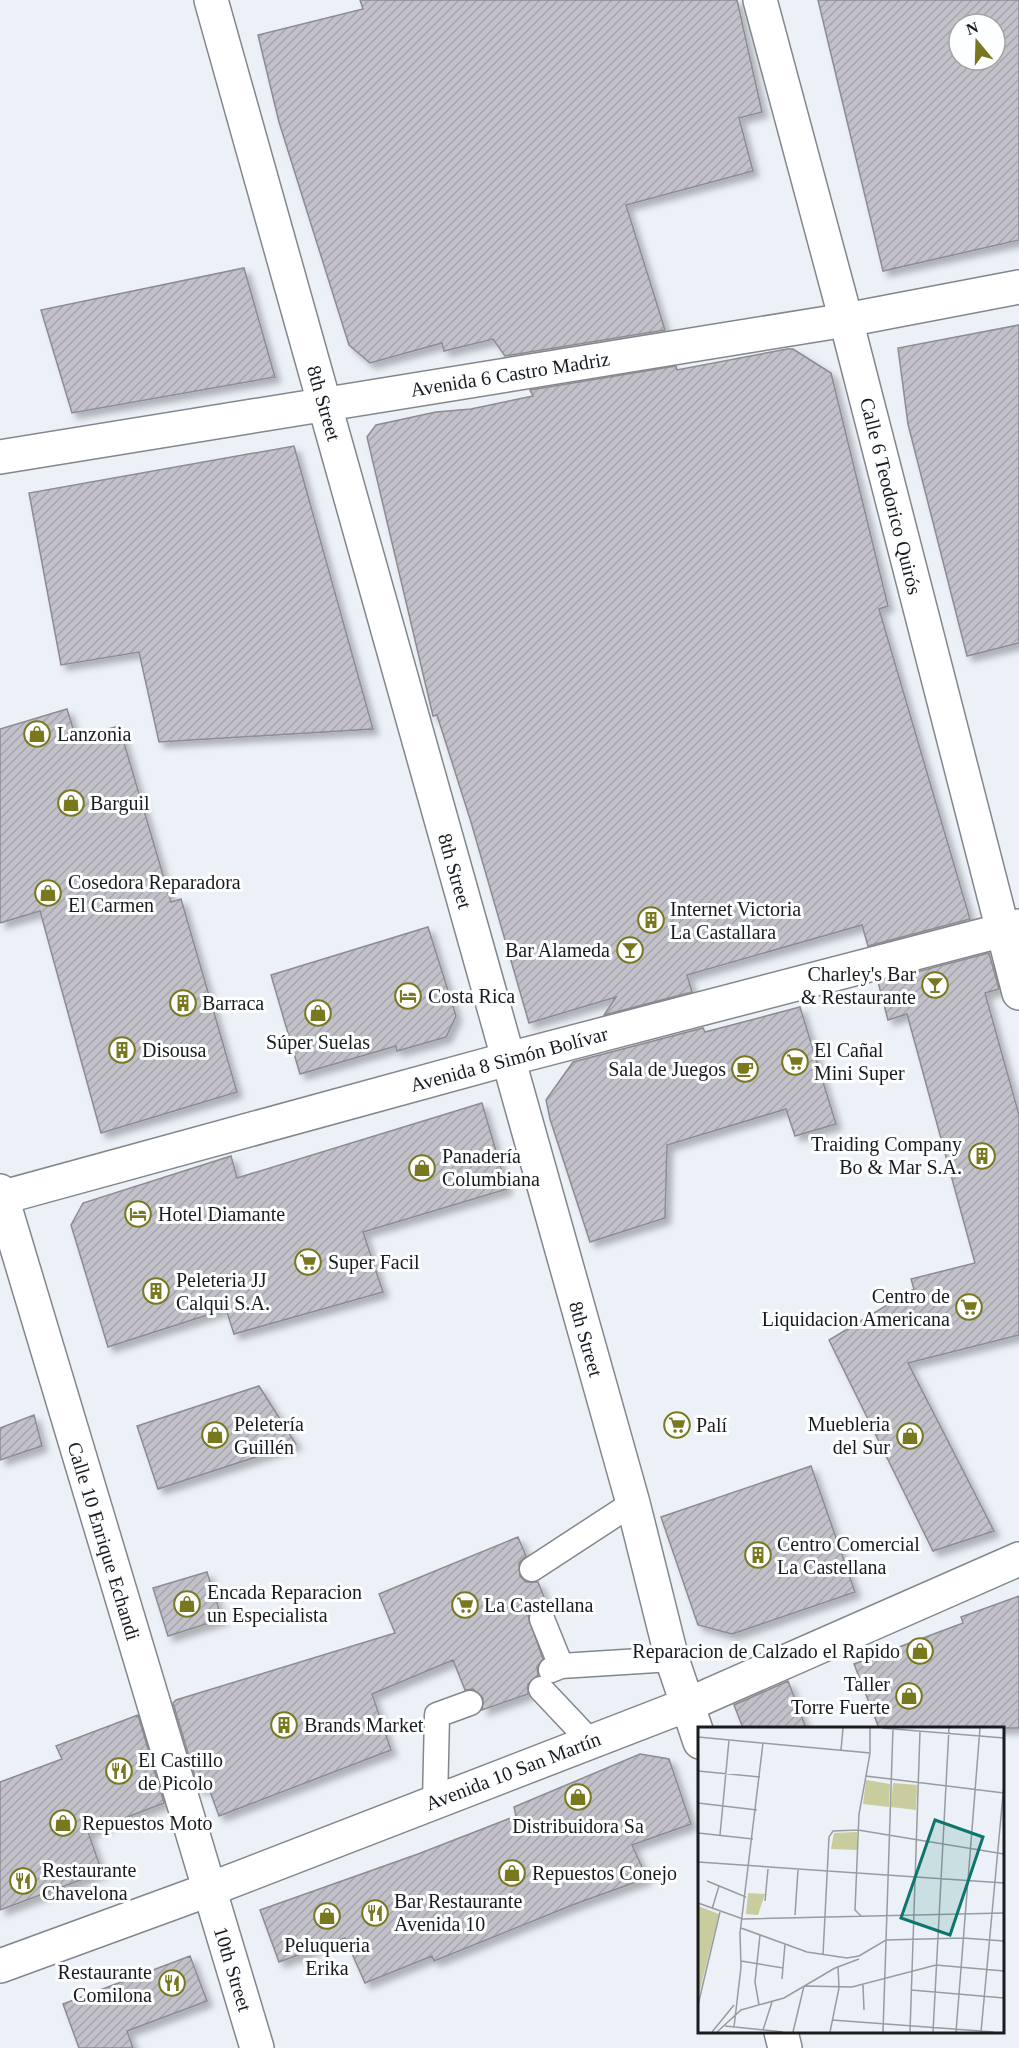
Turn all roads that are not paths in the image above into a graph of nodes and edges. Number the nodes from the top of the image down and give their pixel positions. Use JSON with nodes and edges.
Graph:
{"nodes":[{"id":1,"x":211,"y":0,"type":"edge"},
{"id":2,"x":760,"y":0,"type":"edge"},
{"id":3,"x":1019,"y":287,"type":"edge"},
{"id":4,"x":846,"y":320,"type":"junction"},
{"id":5,"x":324,"y":404,"type":"junction"},
{"id":6,"x":0,"y":457,"type":"edge"},
{"id":7,"x":1011,"y":928,"type":"edge"},
{"id":8,"x":1019,"y":993,"type":"edge"},
{"id":9,"x":507,"y":1059,"type":"junction"},
{"id":10,"x":1,"y":1195,"type":"edge"},
{"id":11,"x":633,"y":1503,"type":"junction"},
{"id":12,"x":1019,"y":1559,"type":"edge"},
{"id":13,"x":532,"y":1569,"type":"dead end"},
{"id":14,"x":542,"y":1619,"type":"dead end"},
{"id":15,"x":672,"y":1659,"type":"junction"},
{"id":16,"x":551,"y":1675,"type":"junction"},
{"id":17,"x":470,"y":1703,"type":"dead end"},
{"id":18,"x":689,"y":1704,"type":"junction"},
{"id":19,"x":698,"y":1738,"type":"edge"},
{"id":20,"x":590,"y":1741,"type":"junction"},
{"id":21,"x":435,"y":1802,"type":"junction"},
{"id":22,"x":208,"y":1890,"type":"junction"},
{"id":23,"x":0,"y":1966,"type":"edge"},
{"id":24,"x":781,"y":2033,"type":"edge"},
{"id":25,"x":257,"y":2048,"type":"edge"},
{"id":26,"x":785,"y":2048,"type":"edge"}],
"edges":[{"from":1,"to":5,"type":"street","name":"8th Street"},
{"from":2,"to":4,"type":"street","name":"Calle 6 Teodorico Quirós"},
{"from":3,"to":4,"type":"street","name":"Avenida 6 Castro Madriz"},
{"from":4,"to":5,"type":"street","name":"Avenida 6 Castro Madriz"},
{"from":4,"to":7,"type":"street","name":"Calle 6 Teodorico Quirós"},
{"from":5,"to":6,"type":"street","name":"Avenida 6 Castro Madriz"},
{"from":5,"to":9,"type":"street","name":"8th Street"},
{"from":7,"to":8,"type":"street","name":"Calle 6 Teodorico Quirós"},
{"from":7,"to":9,"type":"street","name":"Avenida 8 Simón Bolívar"},
{"from":9,"to":10,"type":"street","name":"Avenida 8 Simón Bolívar"},
{"from":9,"to":11,"type":"street","name":"8th Street"},
{"from":10,"to":22,"type":"street","name":"Calle 10 Enrique Echandi"},
{"from":11,"to":13,"type":"lane"},
{"from":11,"to":15,"type":"street","name":"8th Street"},
{"from":12,"to":18,"type":"street","name":"Avenida 10 San Martín"},
{"from":14,"to":16,"type":"lane"},
{"from":15,"to":16,"type":"lane"},
{"from":15,"to":18,"type":"street","name":"8th Street"},
{"from":16,"to":20,"type":"lane"},
{"from":17,"to":21,"type":"lane"},
{"from":18,"to":19,"type":"street","name":"8th Street"},
{"from":18,"to":20,"type":"street","name":"Avenida 10 San Martín"},
{"from":20,"to":21,"type":"street","name":"Avenida 10 San Martín"},
{"from":21,"to":22,"type":"street","name":"Avenida 10 San Martín"},
{"from":22,"to":23,"type":"street","name":"Avenida 10 San Martín"},
{"from":22,"to":25,"type":"street","name":"10th Street"},
{"from":24,"to":26,"type":"street"}]}
